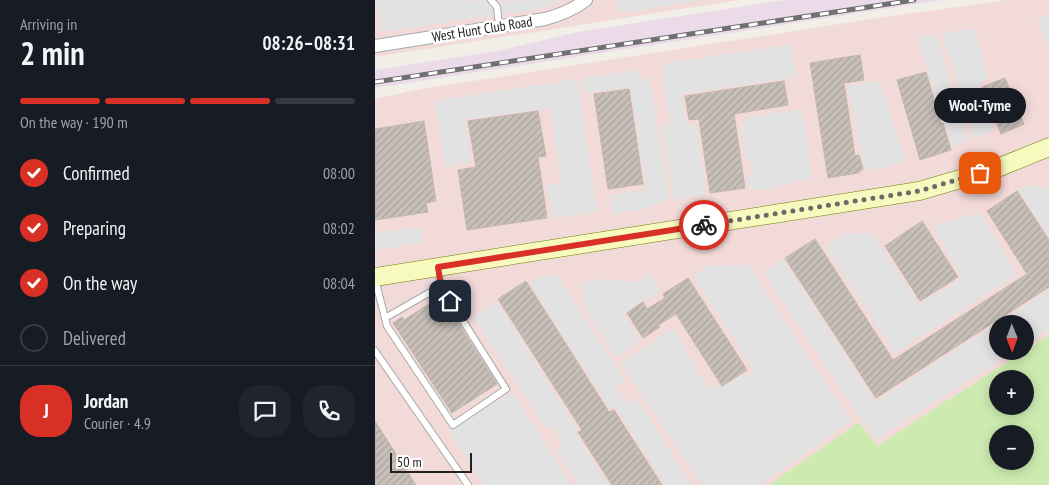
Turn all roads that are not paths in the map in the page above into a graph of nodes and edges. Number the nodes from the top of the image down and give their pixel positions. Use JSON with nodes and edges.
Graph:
{"nodes":[{"id":1,"x":491,"y":0,"type":"edge"},
{"id":2,"x":585,"y":0,"type":"edge"},
{"id":3,"x":499,"y":26,"type":"junction"},
{"id":4,"x":375,"y":46,"type":"edge"},
{"id":5,"x":1049,"y":147,"type":"edge"},
{"id":6,"x":438,"y":267,"type":"junction"},
{"id":7,"x":375,"y":278,"type":"edge"},
{"id":8,"x":441,"y":286,"type":"junction"},
{"id":9,"x":385,"y":318,"type":"junction"},
{"id":10,"x":375,"y":351,"type":"edge"},
{"id":11,"x":467,"y":485,"type":"edge"}],
"edges":[{"from":1,"to":3,"type":"lane"},
{"from":2,"to":3,"type":"street","name":"West Hunt Club Road"},
{"from":3,"to":4,"type":"street","name":"West Hunt Club Road"},
{"from":5,"to":6,"type":"street"},
{"from":6,"to":7,"type":"street"},
{"from":6,"to":8,"type":"lane"},
{"from":7,"to":9,"type":"lane"},
{"from":8,"to":9,"type":"lane"},
{"from":8,"to":9,"type":"lane"},
{"from":10,"to":11,"type":"lane"}]}
